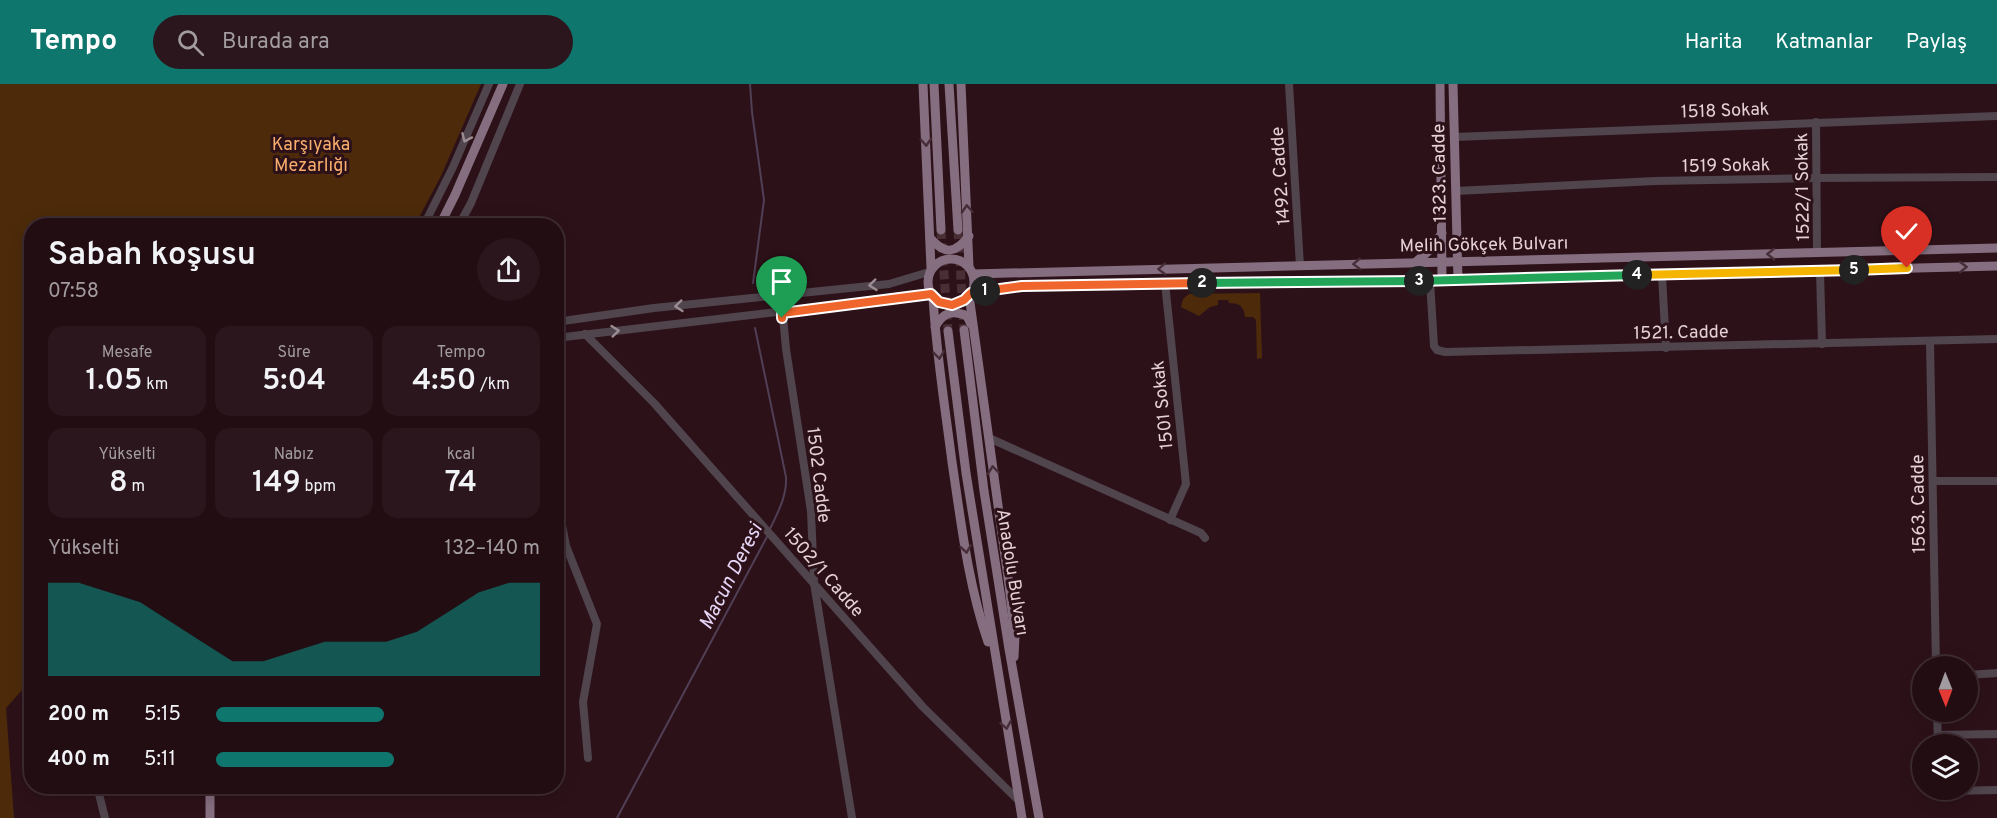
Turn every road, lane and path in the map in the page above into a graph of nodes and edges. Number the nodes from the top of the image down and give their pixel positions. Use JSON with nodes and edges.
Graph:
{"nodes":[{"id":1,"x":489,"y":84,"type":"edge"},
{"id":2,"x":503,"y":84,"type":"edge"},
{"id":3,"x":520,"y":84,"type":"edge"},
{"id":4,"x":923,"y":84,"type":"edge"},
{"id":5,"x":934,"y":84,"type":"edge"},
{"id":6,"x":949,"y":84,"type":"edge"},
{"id":7,"x":961,"y":84,"type":"edge"},
{"id":8,"x":1289,"y":84,"type":"edge"},
{"id":9,"x":1440,"y":84,"type":"edge"},
{"id":10,"x":1453,"y":84,"type":"edge"},
{"id":11,"x":1997,"y":116,"type":"edge"},
{"id":12,"x":1816,"y":122,"type":"junction"},
{"id":13,"x":1455,"y":136,"type":"junction"},
{"id":14,"x":1997,"y":177,"type":"edge"},
{"id":15,"x":1816,"y":178,"type":"junction"},
{"id":16,"x":1456,"y":191,"type":"junction"},
{"id":17,"x":428,"y":218,"type":"edge"},
{"id":18,"x":444,"y":218,"type":"edge"},
{"id":19,"x":463,"y":218,"type":"edge"},
{"id":20,"x":941,"y":230,"type":"tunnel mouth"},
{"id":21,"x":958,"y":230,"type":"tunnel mouth"},
{"id":22,"x":1442,"y":233,"type":"junction"},
{"id":23,"x":969,"y":236,"type":"junction"},
{"id":24,"x":930,"y":238,"type":"junction"},
{"id":25,"x":1997,"y":248,"type":"edge"},
{"id":26,"x":1817,"y":252,"type":"junction"},
{"id":27,"x":1416,"y":262,"type":"junction"},
{"id":28,"x":1442,"y":262,"type":"junction"},
{"id":29,"x":1458,"y":262,"type":"junction"},
{"id":30,"x":1300,"y":266,"type":"junction"},
{"id":31,"x":1997,"y":266,"type":"edge"},
{"id":32,"x":930,"y":270,"type":"junction"},
{"id":33,"x":971,"y":271,"type":"junction"},
{"id":34,"x":1820,"y":271,"type":"junction"},
{"id":35,"x":1662,"y":275,"type":"junction"},
{"id":36,"x":1442,"y":280,"type":"junction"},
{"id":37,"x":1458,"y":280,"type":"junction"},
{"id":38,"x":1430,"y":281,"type":"junction"},
{"id":39,"x":1165,"y":283,"type":"junction"},
{"id":40,"x":970,"y":294,"type":"junction"},
{"id":41,"x":781,"y":295,"type":"junction"},
{"id":42,"x":932,"y":296,"type":"junction"},
{"id":43,"x":782,"y":313,"type":"junction"},
{"id":44,"x":564,"y":321,"type":"edge"},
{"id":45,"x":935,"y":327,"type":"junction"},
{"id":46,"x":969,"y":329,"type":"junction"},
{"id":47,"x":948,"y":331,"type":"tunnel mouth"},
{"id":48,"x":585,"y":334,"type":"junction"},
{"id":49,"x":564,"y":337,"type":"edge"},
{"id":50,"x":1997,"y":339,"type":"edge"},
{"id":51,"x":1930,"y":341,"type":"junction"},
{"id":52,"x":1822,"y":344,"type":"junction"},
{"id":53,"x":1666,"y":348,"type":"junction"},
{"id":54,"x":989,"y":438,"type":"junction"},
{"id":55,"x":1997,"y":481,"type":"edge"},
{"id":56,"x":1933,"y":482,"type":"junction"},
{"id":57,"x":1170,"y":520,"type":"junction"},
{"id":58,"x":564,"y":536,"type":"edge"},
{"id":59,"x":1204,"y":538,"type":"dead end"},
{"id":60,"x":814,"y":583,"type":"junction"},
{"id":61,"x":1936,"y":656,"type":"edge"},
{"id":62,"x":996,"y":667,"type":"junction"},
{"id":63,"x":1997,"y":673,"type":"edge"},
{"id":64,"x":1013,"y":674,"type":"junction"},
{"id":65,"x":1978,"y":674,"type":"edge"},
{"id":66,"x":1978,"y":734,"type":"edge"},
{"id":67,"x":1997,"y":734,"type":"edge"},
{"id":68,"x":588,"y":758,"type":"dead end"},
{"id":69,"x":1978,"y":790,"type":"edge"},
{"id":70,"x":1997,"y":790,"type":"edge"},
{"id":71,"x":99,"y":794,"type":"edge"},
{"id":72,"x":210,"y":794,"type":"edge"},
{"id":73,"x":1019,"y":801,"type":"junction"},
{"id":74,"x":105,"y":818,"type":"edge"},
{"id":75,"x":210,"y":818,"type":"edge"},
{"id":76,"x":852,"y":818,"type":"edge"},
{"id":77,"x":1022,"y":818,"type":"edge"},
{"id":78,"x":1039,"y":818,"type":"edge"}],
"edges":[{"from":1,"to":17,"type":"street","one_way":true},
{"from":2,"to":18,"type":"main road"},
{"from":3,"to":19,"type":"street"},
{"from":4,"to":24,"type":"main road","one_way":true},
{"from":5,"to":20,"type":"main road"},
{"from":6,"to":21,"type":"main road"},
{"from":23,"to":7,"type":"main road","one_way":true},
{"from":8,"to":30,"type":"street","name":"1492. Cadde"},
{"from":9,"to":22,"type":"main road"},
{"from":10,"to":13,"type":"main road","name":"1323. Cadde"},
{"from":11,"to":12,"type":"street","name":"1518 Sokak"},
{"from":12,"to":13,"type":"street","name":"1518 Sokak"},
{"from":12,"to":15,"type":"street","name":"1522/1 Sokak"},
{"from":13,"to":16,"type":"main road","name":"1323. Cadde"},
{"from":14,"to":15,"type":"street","name":"1519 Sokak"},
{"from":15,"to":16,"type":"street","name":"1519 Sokak"},
{"from":15,"to":26,"type":"street","name":"1522/1 Sokak"},
{"from":16,"to":29,"type":"main road","name":"1323. Cadde"},
{"from":22,"to":27,"type":"main road"},
{"from":22,"to":28,"type":"main road"},
{"from":23,"to":24,"type":"main road"},
{"from":23,"to":33,"type":"main road"},
{"from":24,"to":32,"type":"main road"},
{"from":25,"to":26,"type":"main road","name":"Melih Gökçek Bulvarı"},
{"from":26,"to":29,"type":"main road","name":"Melih Gökçek Bulvarı","one_way":true},
{"from":27,"to":28,"type":"main road","name":"Melih Gökçek Bulvarı"},
{"from":27,"to":30,"type":"main road","name":"Melih Gökçek Bulvarı","one_way":true},
{"from":28,"to":29,"type":"main road","name":"Melih Gökçek Bulvarı"},
{"from":28,"to":36,"type":"main road"},
{"from":29,"to":37,"type":"main road","name":"1323. Cadde"},
{"from":30,"to":33,"type":"main road","name":"Melih Gökçek Bulvarı","one_way":true},
{"from":34,"to":31,"type":"main road","name":"Melih Gökçek Bulvarı","one_way":true},
{"from":32,"to":33,"type":"main road"},
{"from":32,"to":41,"type":"street","one_way":true},
{"from":32,"to":42,"type":"main road"},
{"from":33,"to":40,"type":"main road"},
{"from":34,"to":35,"type":"main road","name":"Melih Gökçek Bulvarı"},
{"from":34,"to":52,"type":"street"},
{"from":35,"to":37,"type":"main road","name":"Melih Gökçek Bulvarı"},
{"from":35,"to":53,"type":"street"},
{"from":36,"to":37,"type":"main road","name":"Melih Gökçek Bulvarı"},
{"from":36,"to":38,"type":"main road","name":"Melih Gökçek Bulvarı"},
{"from":38,"to":39,"type":"main road","name":"Melih Gökçek Bulvarı"},
{"from":38,"to":53,"type":"street","name":"1521. Cadde"},
{"from":39,"to":40,"type":"main road","name":"Melih Gökçek Bulvarı"},
{"from":39,"to":57,"type":"street","name":"1501 Sokak"},
{"from":40,"to":42,"type":"main road"},
{"from":40,"to":46,"type":"main road"},
{"from":41,"to":43,"type":"street"},
{"from":41,"to":44,"type":"street","one_way":true},
{"from":42,"to":43,"type":"street"},
{"from":42,"to":45,"type":"main road"},
{"from":48,"to":43,"type":"street","one_way":true},
{"from":43,"to":60,"type":"street","name":"1502 Cadde"},
{"from":45,"to":46,"type":"main road"},
{"from":45,"to":62,"type":"main road","one_way":true},
{"from":46,"to":54,"type":"main road"},
{"from":46,"to":64,"type":"main road","name":"Anadolu Bulvarı"},
{"from":47,"to":62,"type":"main road","name":"Anadolu Bulvarı"},
{"from":48,"to":49,"type":"street"},
{"from":48,"to":60,"type":"street","name":"1502/1 Cadde"},
{"from":50,"to":51,"type":"street","name":"1521. Cadde"},
{"from":51,"to":52,"type":"street","name":"1521. Cadde"},
{"from":51,"to":56,"type":"street","name":"1563. Cadde"},
{"from":52,"to":53,"type":"street","name":"1521. Cadde"},
{"from":54,"to":57,"type":"street"},
{"from":64,"to":54,"type":"main road","one_way":true},
{"from":55,"to":56,"type":"street"},
{"from":56,"to":61,"type":"street","name":"1563. Cadde"},
{"from":57,"to":59,"type":"street"},
{"from":58,"to":68,"type":"street"},
{"from":60,"to":73,"type":"street","name":"1502/1 Cadde"},
{"from":60,"to":76,"type":"street","name":"1502 Cadde"},
{"from":62,"to":73,"type":"main road","name":"Anadolu Bulvarı","one_way":true},
{"from":63,"to":65,"type":"street"},
{"from":64,"to":78,"type":"main road","name":"Anadolu Bulvarı"},
{"from":66,"to":67,"type":"street"},
{"from":69,"to":70,"type":"street"},
{"from":71,"to":74,"type":"street"},
{"from":72,"to":75,"type":"main road"},
{"from":73,"to":77,"type":"main road","name":"Anadolu Bulvarı"}]}
